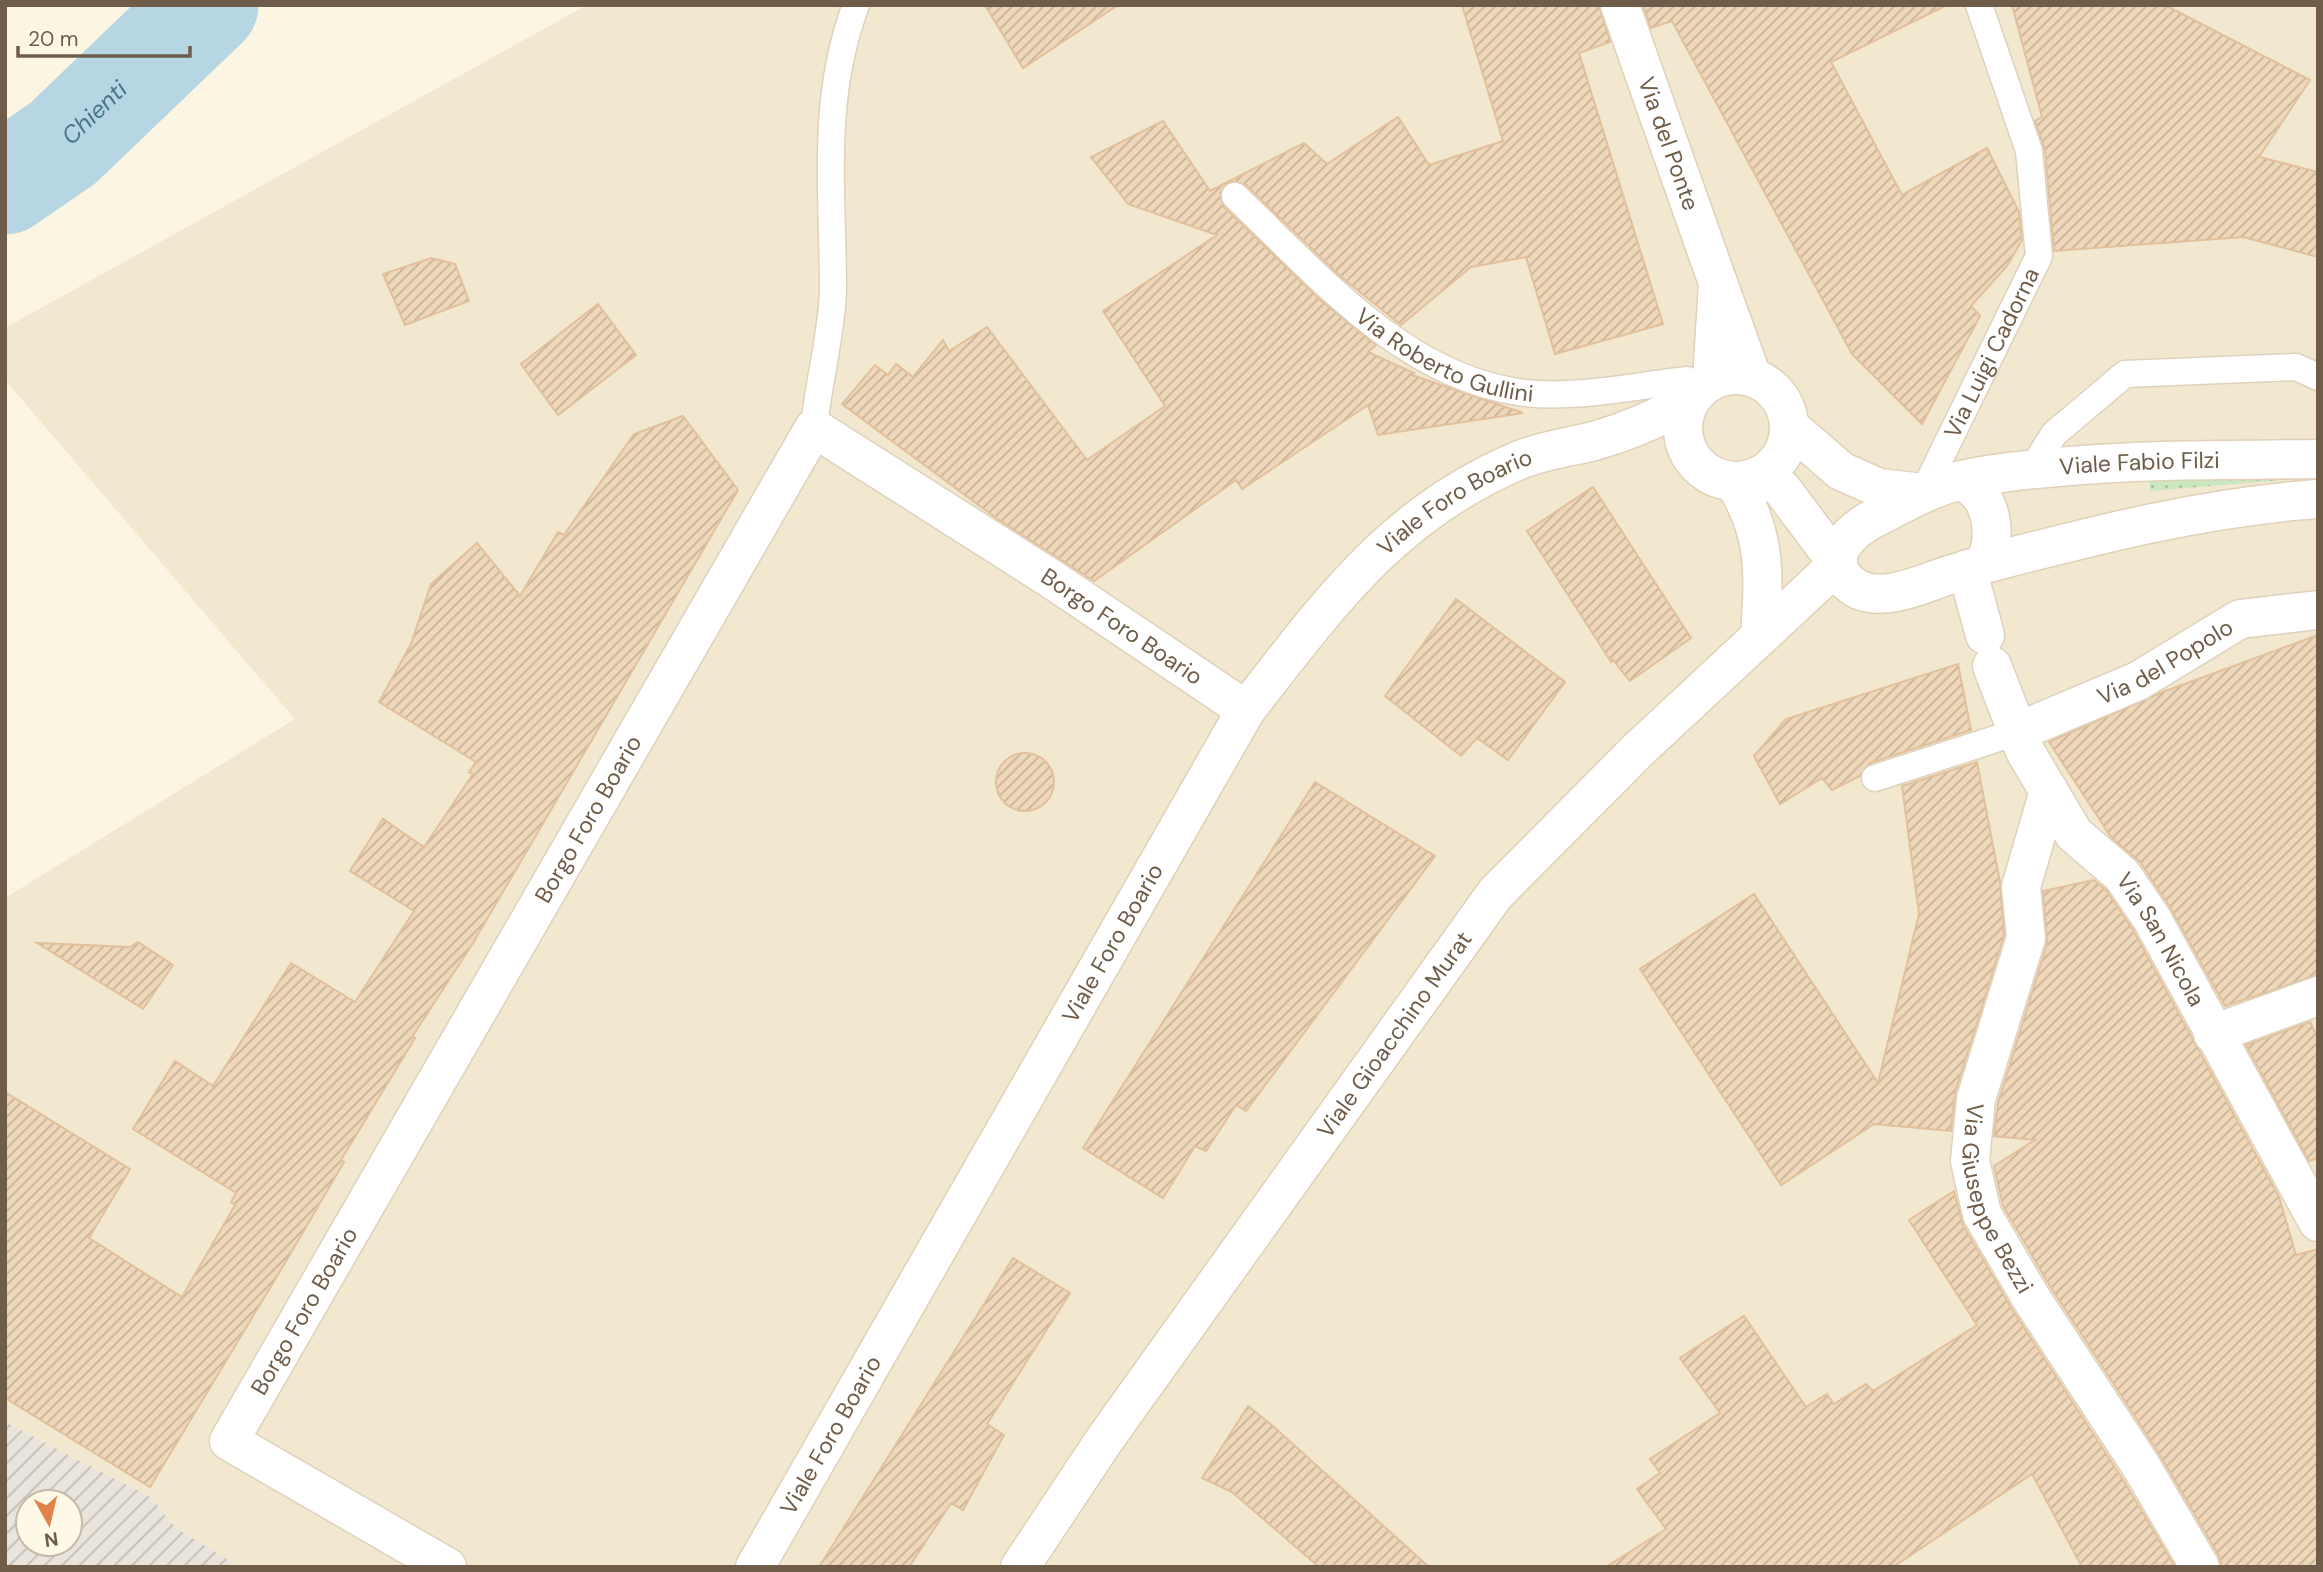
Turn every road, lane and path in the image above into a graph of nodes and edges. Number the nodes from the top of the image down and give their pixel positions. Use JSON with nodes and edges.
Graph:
{"nodes":[{"id":1,"x":856,"y":5,"type":"edge"},
{"id":2,"x":1620,"y":5,"type":"edge"},
{"id":3,"x":1979,"y":5,"type":"edge"},
{"id":4,"x":1235,"y":196,"type":"dead end"},
{"id":5,"x":1718,"y":283,"type":"junction"},
{"id":6,"x":1752,"y":377,"type":"junction"},
{"id":7,"x":2318,"y":377,"type":"edge"},
{"id":8,"x":1701,"y":389,"type":"junction"},
{"id":9,"x":1790,"y":427,"type":"junction"},
{"id":10,"x":814,"y":428,"type":"junction"},
{"id":11,"x":1593,"y":441,"type":"junction"},
{"id":12,"x":1692,"y":458,"type":"junction"},
{"id":13,"x":2318,"y":459,"type":"edge"},
{"id":14,"x":2032,"y":469,"type":"junction"},
{"id":15,"x":1748,"y":478,"type":"junction"},
{"id":16,"x":1961,"y":480,"type":"junction"},
{"id":17,"x":1923,"y":493,"type":"junction"},
{"id":18,"x":2318,"y":499,"type":"edge"},
{"id":19,"x":1838,"y":564,"type":"junction"},
{"id":20,"x":1974,"y":567,"type":"junction"},
{"id":21,"x":2318,"y":611,"type":"edge"},
{"id":22,"x":1760,"y":635,"type":"junction"},
{"id":23,"x":1246,"y":710,"type":"junction"},
{"id":24,"x":2017,"y":732,"type":"junction"},
{"id":25,"x":1875,"y":778,"type":"dead end"},
{"id":26,"x":2049,"y":791,"type":"junction"},
{"id":27,"x":2318,"y":996,"type":"edge"},
{"id":28,"x":2213,"y":1034,"type":"junction"},
{"id":29,"x":2318,"y":1222,"type":"edge"},
{"id":30,"x":447,"y":1567,"type":"edge"},
{"id":31,"x":755,"y":1567,"type":"edge"},
{"id":32,"x":1020,"y":1567,"type":"edge"},
{"id":33,"x":2200,"y":1567,"type":"edge"}],
"edges":[{"from":1,"to":10,"type":"lane"},
{"from":2,"to":5,"type":"street","name":"Via del Ponte"},
{"from":3,"to":17,"type":"lane","name":"Via Luigi Cadorna"},
{"from":4,"to":8,"type":"lane","name":"Via Roberto Gullini"},
{"from":5,"to":6,"type":"street","name":"Via del Ponte"},
{"from":5,"to":8,"type":"street","name":"Via del Ponte"},
{"from":6,"to":8,"type":"street"},
{"from":6,"to":9,"type":"street"},
{"from":7,"to":14,"type":"lane"},
{"from":8,"to":11,"type":"street","name":"Viale Foro Boario"},
{"from":8,"to":12,"type":"street"},
{"from":9,"to":15,"type":"street"},
{"from":9,"to":17,"type":"street"},
{"from":10,"to":23,"type":"street","name":"Borgo Foro Boario"},
{"from":10,"to":30,"type":"street","name":"Borgo Foro Boario"},
{"from":11,"to":12,"type":"street","name":"Viale Foro Boario"},
{"from":11,"to":23,"type":"street","name":"Viale Foro Boario"},
{"from":12,"to":15,"type":"street"},
{"from":13,"to":14,"type":"street","name":"Viale Fabio Filzi"},
{"from":14,"to":16,"type":"street","name":"Viale Fabio Filzi"},
{"from":15,"to":19,"type":"street"},
{"from":15,"to":22,"type":"street"},
{"from":16,"to":17,"type":"street","name":"Viale Fabio Filzi"},
{"from":16,"to":20,"type":"street"},
{"from":17,"to":19,"type":"street","name":"Viale Fabio Filzi"},
{"from":18,"to":20,"type":"street"},
{"from":19,"to":20,"type":"street"},
{"from":19,"to":22,"type":"street","name":"Viale Gioacchino Murat"},
{"from":20,"to":24,"type":"street","name":"Via San Nicola"},
{"from":21,"to":24,"type":"street","name":"Via del Popolo"},
{"from":22,"to":32,"type":"street","name":"Viale Gioacchino Murat"},
{"from":23,"to":31,"type":"street","name":"Viale Foro Boario"},
{"from":24,"to":25,"type":"lane"},
{"from":24,"to":26,"type":"street","name":"Via San Nicola"},
{"from":26,"to":28,"type":"street","name":"Via San Nicola"},
{"from":26,"to":33,"type":"street","name":"Via Giuseppe Bezzi"},
{"from":27,"to":28,"type":"street"},
{"from":28,"to":29,"type":"street","name":"Via San Nicola"}]}
